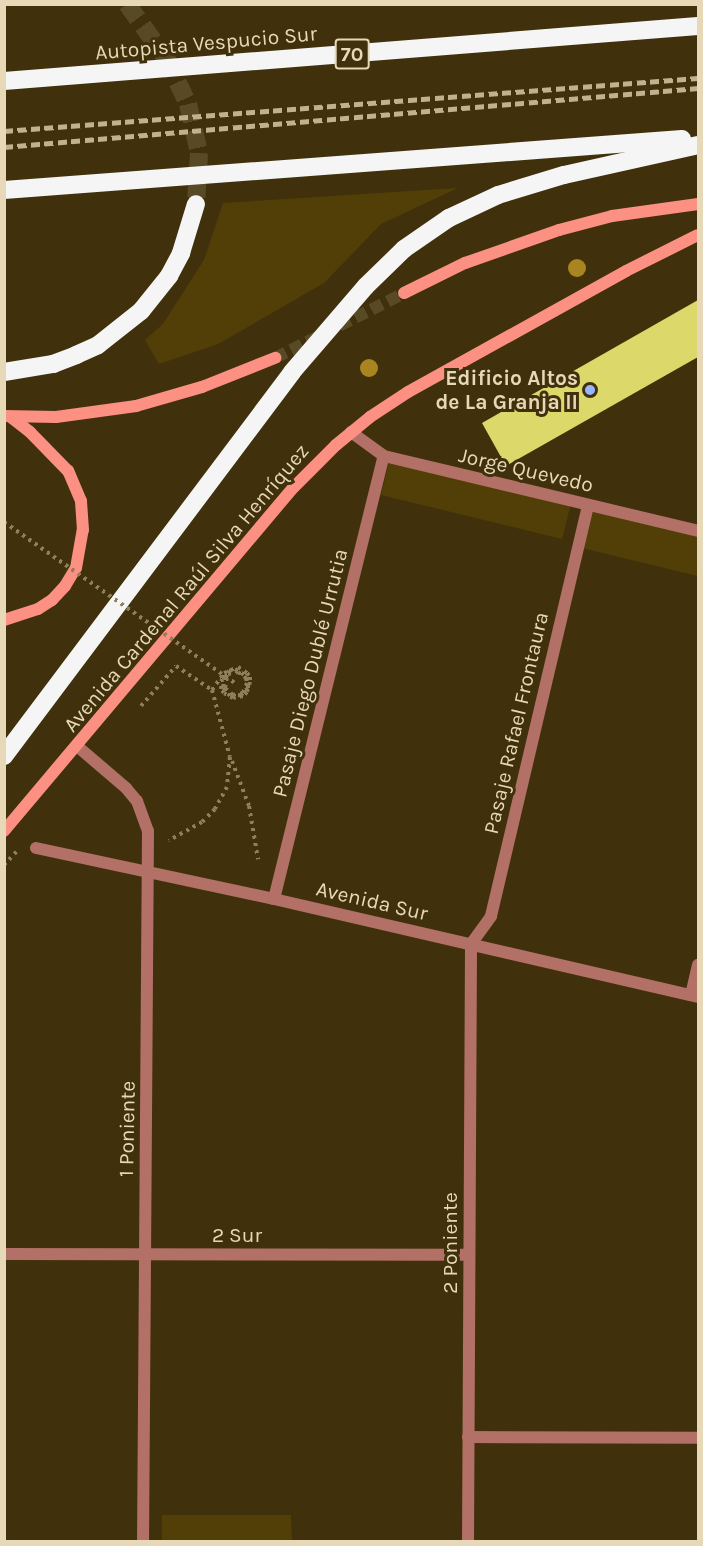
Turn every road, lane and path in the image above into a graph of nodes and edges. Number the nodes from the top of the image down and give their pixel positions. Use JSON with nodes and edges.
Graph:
{"nodes":[{"id":1,"x":699,"y":26,"type":"edge"},
{"id":2,"x":4,"y":81,"type":"edge"},
{"id":3,"x":699,"y":138,"type":"edge"},
{"id":4,"x":699,"y":145,"type":"edge"},
{"id":5,"x":4,"y":190,"type":"edge"},
{"id":6,"x":196,"y":204,"type":"tunnel mouth"},
{"id":7,"x":699,"y":204,"type":"edge"},
{"id":8,"x":699,"y":235,"type":"edge"},
{"id":9,"x":404,"y":293,"type":"tunnel mouth"},
{"id":10,"x":275,"y":358,"type":"tunnel mouth"},
{"id":11,"x":4,"y":372,"type":"edge"},
{"id":12,"x":8,"y":417,"type":"edge"},
{"id":13,"x":351,"y":432,"type":"junction"},
{"id":14,"x":384,"y":456,"type":"junction"},
{"id":15,"x":588,"y":505,"type":"junction"},
{"id":16,"x":4,"y":522,"type":"edge"},
{"id":17,"x":699,"y":531,"type":"edge"},
{"id":18,"x":4,"y":620,"type":"edge"},
{"id":19,"x":176,"y":666,"type":"dead end"},
{"id":20,"x":227,"y":677,"type":"junction"},
{"id":21,"x":236,"y":684,"type":"dead end"},
{"id":22,"x":212,"y":690,"type":"junction"},
{"id":23,"x":77,"y":746,"type":"junction"},
{"id":24,"x":4,"y":756,"type":"edge"},
{"id":25,"x":231,"y":757,"type":"junction"},
{"id":26,"x":4,"y":831,"type":"edge"},
{"id":27,"x":36,"y":848,"type":"dead end"},
{"id":28,"x":149,"y":848,"type":"junction"},
{"id":29,"x":258,"y":859,"type":"dead end"},
{"id":30,"x":149,"y":872,"type":"junction"},
{"id":31,"x":274,"y":898,"type":"junction"},
{"id":32,"x":471,"y":944,"type":"junction"},
{"id":33,"x":699,"y":965,"type":"edge"},
{"id":34,"x":695,"y":996,"type":"edge"},
{"id":35,"x":4,"y":1254,"type":"edge"},
{"id":36,"x":145,"y":1255,"type":"junction"},
{"id":37,"x":469,"y":1255,"type":"junction"},
{"id":38,"x":468,"y":1437,"type":"junction"},
{"id":39,"x":699,"y":1438,"type":"edge"},
{"id":40,"x":143,"y":1542,"type":"edge"},
{"id":41,"x":468,"y":1542,"type":"edge"}],
"edges":[{"from":1,"to":2,"type":"highway","name":"Autopista Vespucio Sur","number":"70"},
{"from":3,"to":5,"type":"highway"},
{"from":4,"to":24,"type":"highway"},
{"from":6,"to":11,"type":"highway"},
{"from":7,"to":9,"type":"street"},
{"from":8,"to":13,"type":"street","name":"Avenida Cardenal Raúl Silva Henríquez"},
{"from":10,"to":12,"type":"street"},
{"from":12,"to":18,"type":"street"},
{"from":13,"to":14,"type":"street","name":"Jorge Quevedo"},
{"from":13,"to":23,"type":"street","name":"Avenida Cardenal Raúl Silva Henríquez"},
{"from":14,"to":15,"type":"street","name":"Jorge Quevedo"},
{"from":14,"to":31,"type":"street","name":"Pasaje Diego Dublé Urrutia"},
{"from":15,"to":17,"type":"street","name":"Jorge Quevedo"},
{"from":15,"to":32,"type":"street","name":"Pasaje Rafael Frontaura"},
{"from":16,"to":20,"type":"path","bridge":true},
{"from":19,"to":22,"type":"path"},
{"from":20,"to":21,"type":"path","bridge":true},
{"from":20,"to":22,"type":"path","bridge":true},
{"from":22,"to":25,"type":"path"},
{"from":23,"to":26,"type":"street","name":"Avenida Cardenal Raúl Silva Henríquez"},
{"from":23,"to":28,"type":"street","name":"1 Poniente"},
{"from":25,"to":28,"type":"path"},
{"from":25,"to":29,"type":"path"},
{"from":27,"to":30,"type":"street","name":"Avenida Sur"},
{"from":28,"to":30,"type":"street","name":"1 Poniente"},
{"from":30,"to":31,"type":"street","name":"Avenida Sur"},
{"from":30,"to":36,"type":"street","name":"1 Poniente"},
{"from":31,"to":32,"type":"street","name":"Avenida Sur"},
{"from":32,"to":34,"type":"street","name":"Avenida Sur"},
{"from":32,"to":37,"type":"street","name":"2 Poniente"},
{"from":33,"to":34,"type":"street"},
{"from":35,"to":36,"type":"street","name":"2 Sur"},
{"from":36,"to":37,"type":"street","name":"2 Sur"},
{"from":36,"to":40,"type":"street","name":"1 Poniente"},
{"from":37,"to":38,"type":"street","name":"2 Poniente"},
{"from":38,"to":39,"type":"street"},
{"from":38,"to":41,"type":"street","name":"2 Poniente"}]}
